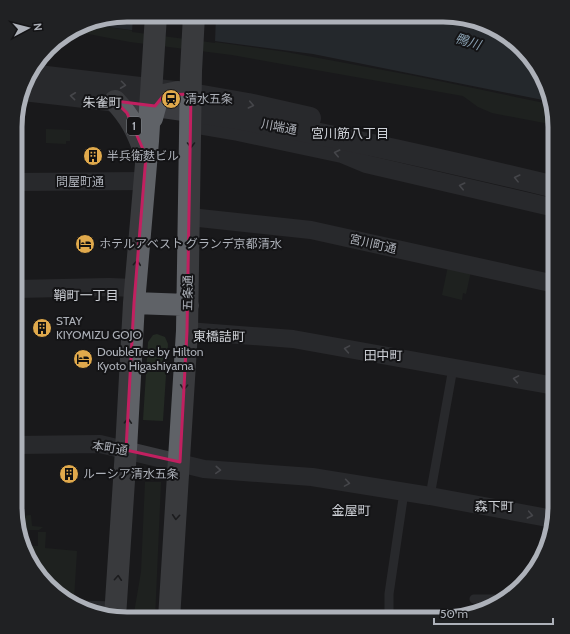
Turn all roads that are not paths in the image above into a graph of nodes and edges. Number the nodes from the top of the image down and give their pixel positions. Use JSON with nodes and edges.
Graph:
{"nodes":[{"id":1,"x":156,"y":22,"type":"edge"},
{"id":2,"x":194,"y":22,"type":"edge"},
{"id":3,"x":35,"y":76,"type":"edge"},
{"id":4,"x":29,"y":91,"type":"edge"},
{"id":5,"x":152,"y":100,"type":"junction"},
{"id":6,"x":115,"y":101,"type":"junction"},
{"id":7,"x":188,"y":105,"type":"junction"},
{"id":8,"x":146,"y":156,"type":"junction"},
{"id":9,"x":548,"y":170,"type":"edge"},
{"id":10,"x":22,"y":182,"type":"edge"},
{"id":11,"x":144,"y":182,"type":"junction"},
{"id":12,"x":548,"y":185,"type":"edge"},
{"id":13,"x":548,"y":206,"type":"edge"},
{"id":14,"x":190,"y":217,"type":"junction"},
{"id":15,"x":548,"y":282,"type":"edge"},
{"id":16,"x":22,"y":289,"type":"edge"},
{"id":17,"x":134,"y":296,"type":"junction"},
{"id":18,"x":188,"y":305,"type":"junction"},
{"id":19,"x":187,"y":331,"type":"junction"},
{"id":20,"x":453,"y":368,"type":"junction"},
{"id":21,"x":548,"y":385,"type":"edge"},
{"id":22,"x":22,"y":445,"type":"edge"},
{"id":23,"x":126,"y":450,"type":"junction"},
{"id":24,"x":180,"y":462,"type":"junction"},
{"id":25,"x":404,"y":492,"type":"junction"},
{"id":26,"x":430,"y":496,"type":"junction"},
{"id":27,"x":547,"y":518,"type":"edge"},
{"id":28,"x":474,"y":599,"type":"dead end"},
{"id":29,"x":492,"y":599,"type":"edge"},
{"id":30,"x":116,"y":612,"type":"edge"},
{"id":31,"x":169,"y":612,"type":"edge"},
{"id":32,"x":389,"y":612,"type":"edge"}],
"edges":[{"from":1,"to":5,"type":"highway","number":"1"},
{"from":2,"to":7,"type":"highway","name":"五条通"},
{"from":3,"to":5,"type":"street","name":"川端通","one_way":true},
{"from":6,"to":4,"type":"street","name":"川端通","one_way":true},
{"from":5,"to":6,"type":"street","name":"川端通"},
{"from":5,"to":7,"type":"street","name":"川端通"},
{"from":5,"to":8,"type":"highway","number":"1"},
{"from":6,"to":8,"type":"highway","number":"1"},
{"from":7,"to":9,"type":"street","name":"川端通","one_way":true},
{"from":12,"to":7,"type":"street","name":"川端通","one_way":true},
{"from":13,"to":7,"type":"street","one_way":true},
{"from":7,"to":14,"type":"highway","name":"五条通","one_way":true},
{"from":8,"to":11,"type":"highway","number":"1"},
{"from":10,"to":11,"type":"street","name":"問屋町通"},
{"from":17,"to":11,"type":"highway","number":"1","one_way":true},
{"from":14,"to":15,"type":"street","name":"宮川町通"},
{"from":14,"to":18,"type":"highway","name":"五条通"},
{"from":16,"to":17,"type":"street"},
{"from":17,"to":18,"type":"highway"},
{"from":23,"to":17,"type":"highway","number":"1","one_way":true},
{"from":18,"to":19,"type":"highway","name":"五条通"},
{"from":20,"to":19,"type":"street","one_way":true},
{"from":19,"to":24,"type":"highway","name":"五条通","one_way":true},
{"from":21,"to":20,"type":"street","one_way":true},
{"from":20,"to":26,"type":"lane"},
{"from":22,"to":23,"type":"street","name":"本町通"},
{"from":23,"to":24,"type":"street","name":"本町通"},
{"from":30,"to":23,"type":"highway","number":"1","one_way":true},
{"from":24,"to":25,"type":"street","name":"本町通","one_way":true},
{"from":24,"to":31,"type":"highway","name":"五条通","one_way":true},
{"from":25,"to":26,"type":"street","name":"本町通"},
{"from":25,"to":32,"type":"lane"},
{"from":26,"to":27,"type":"street","name":"本町通","one_way":true},
{"from":28,"to":29,"type":"lane"}]}
